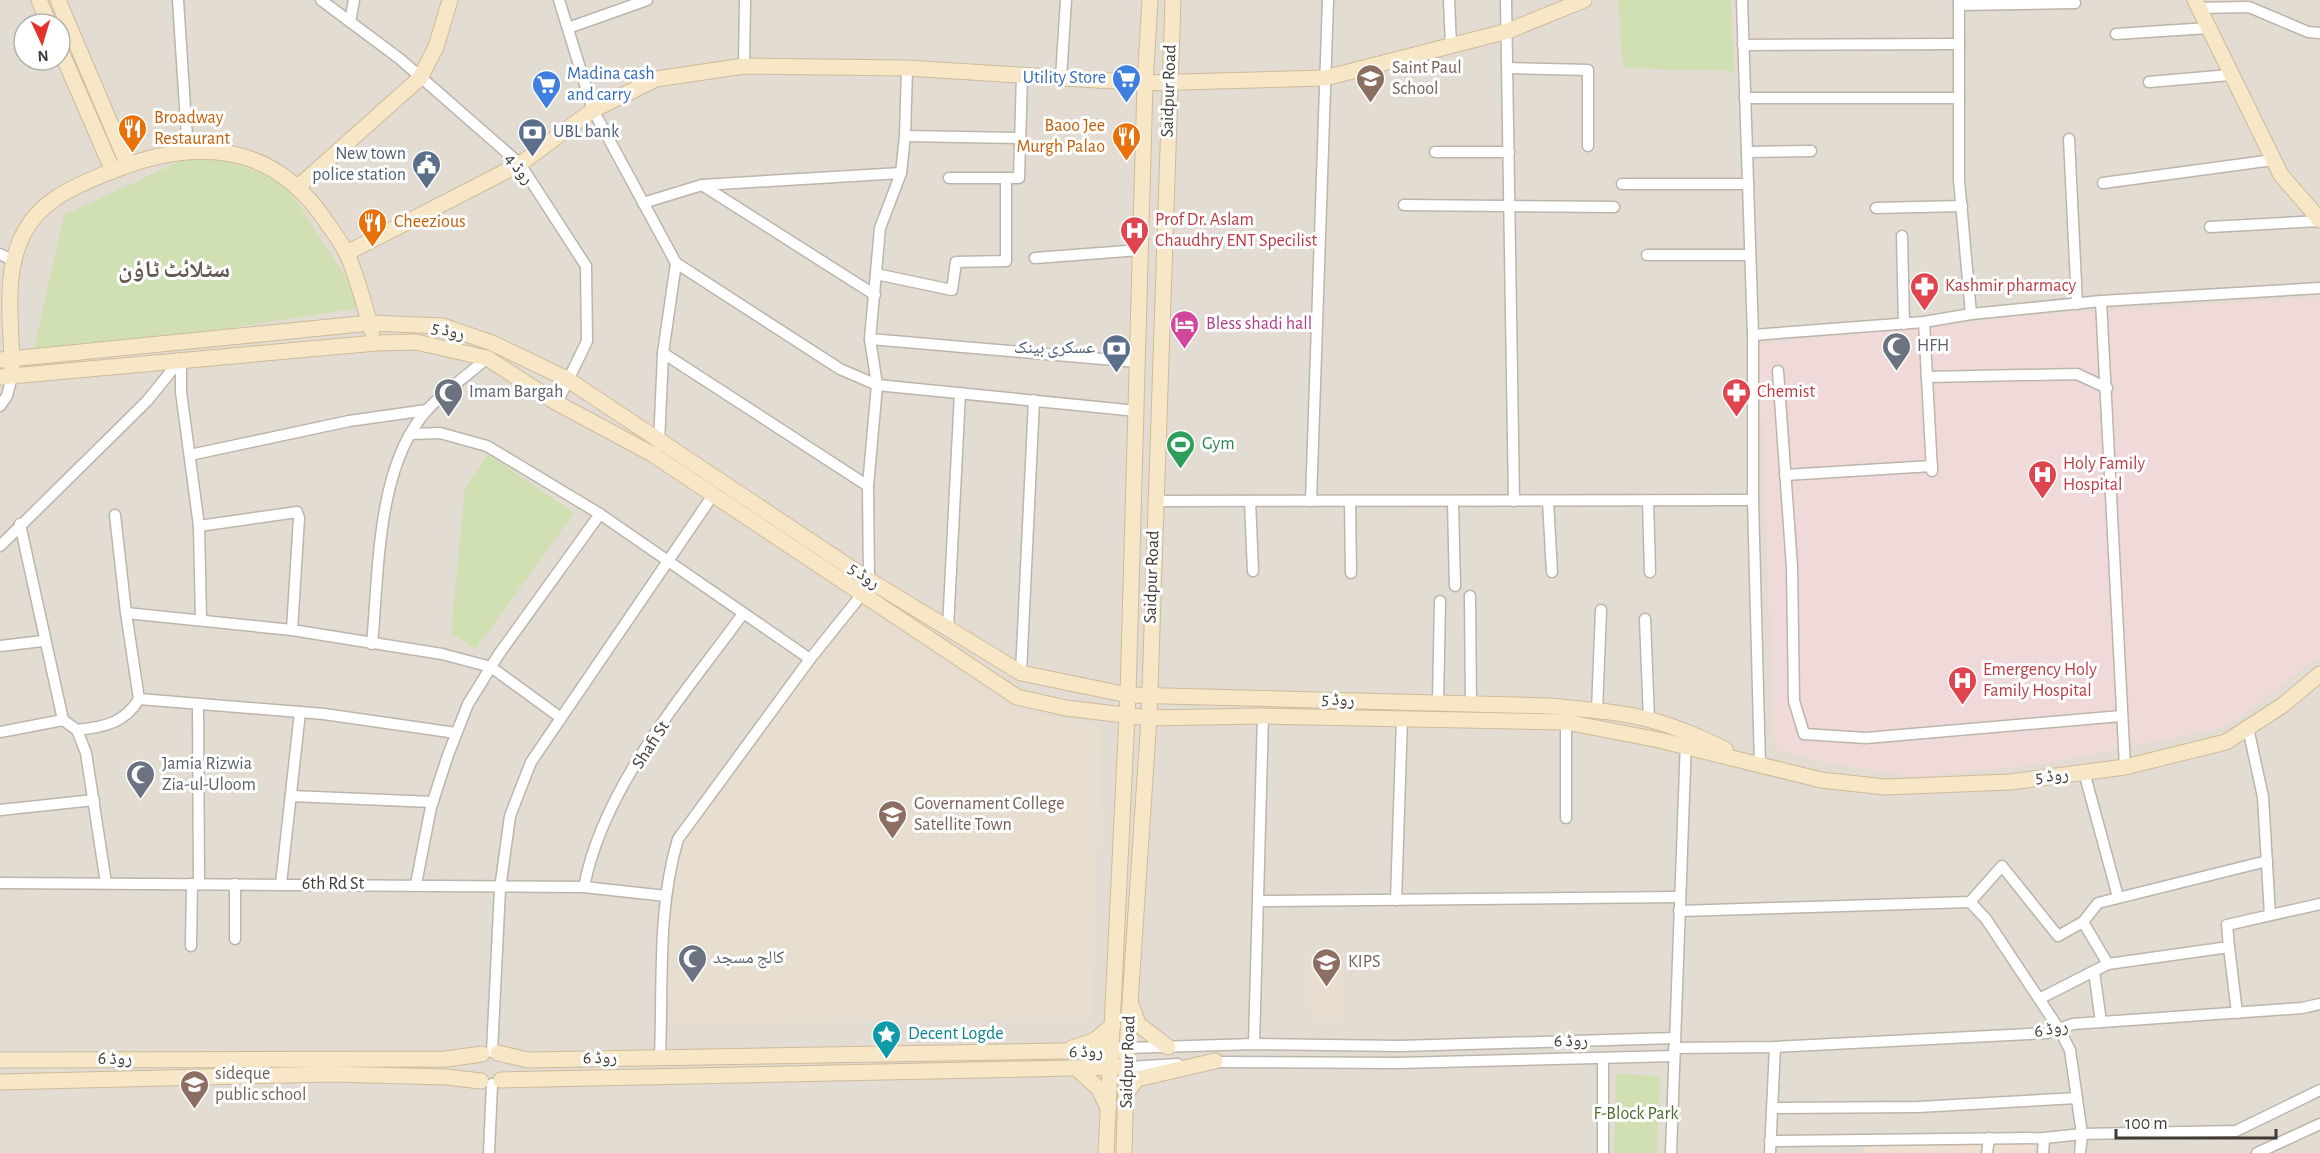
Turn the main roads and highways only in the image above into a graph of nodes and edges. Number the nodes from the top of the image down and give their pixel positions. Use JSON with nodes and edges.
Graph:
{"nodes":[{"id":1,"x":58,"y":0,"type":"edge"},
{"id":2,"x":450,"y":0,"type":"edge"},
{"id":3,"x":1150,"y":0,"type":"edge"},
{"id":4,"x":1173,"y":0,"type":"edge"},
{"id":5,"x":1584,"y":0,"type":"edge"},
{"id":6,"x":2196,"y":4,"type":"edge"},
{"id":7,"x":70,"y":72,"type":"edge"},
{"id":8,"x":1144,"y":83,"type":"junction"},
{"id":9,"x":1169,"y":83,"type":"junction"},
{"id":10,"x":128,"y":165,"type":"junction"},
{"id":11,"x":113,"y":171,"type":"junction"},
{"id":12,"x":299,"y":186,"type":"junction"},
{"id":13,"x":2320,"y":220,"type":"edge"},
{"id":14,"x":347,"y":253,"type":"junction"},
{"id":15,"x":370,"y":323,"type":"junction"},
{"id":16,"x":376,"y":343,"type":"junction"},
{"id":17,"x":6,"y":360,"type":"edge"},
{"id":18,"x":6,"y":377,"type":"edge"},
{"id":19,"x":866,"y":587,"type":"junction"},
{"id":20,"x":2320,"y":674,"type":"edge"},
{"id":21,"x":1149,"y":694,"type":"junction"},
{"id":22,"x":1128,"y":695,"type":"junction"},
{"id":23,"x":1126,"y":716,"type":"junction"},
{"id":24,"x":1149,"y":717,"type":"junction"},
{"id":25,"x":1686,"y":739,"type":"junction"},
{"id":26,"x":1130,"y":1001,"type":"junction"},
{"id":27,"x":1113,"y":1025,"type":"junction"},
{"id":28,"x":1168,"y":1047,"type":"road end"},
{"id":29,"x":1127,"y":1048,"type":"junction"},
{"id":30,"x":1061,"y":1052,"type":"junction"},
{"id":31,"x":491,"y":1053,"type":"junction"},
{"id":32,"x":1111,"y":1059,"type":"junction"},
{"id":33,"x":0,"y":1060,"type":"edge"},
{"id":34,"x":1215,"y":1061,"type":"road end"},
{"id":35,"x":1128,"y":1067,"type":"junction"},
{"id":36,"x":1076,"y":1068,"type":"junction"},
{"id":37,"x":491,"y":1081,"type":"junction"},
{"id":38,"x":0,"y":1082,"type":"edge"},
{"id":39,"x":1127,"y":1093,"type":"junction"},
{"id":40,"x":1108,"y":1108,"type":"junction"},
{"id":41,"x":1106,"y":1153,"type":"edge"},
{"id":42,"x":1124,"y":1153,"type":"edge"}],
"edges":[{"from":1,"to":10,"type":"main road"},
{"from":2,"to":12,"type":"main road"},
{"from":3,"to":8,"type":"main road","name":"Saidpur Road"},
{"from":4,"to":9,"type":"main road","name":"Saidpur Road"},
{"from":5,"to":9,"type":"main road"},
{"from":6,"to":13,"type":"main road"},
{"from":7,"to":11,"type":"main road"},
{"from":8,"to":9,"type":"main road"},
{"from":8,"to":14,"type":"main road"},
{"from":8,"to":22,"type":"main road","name":"Saidpur Road"},
{"from":9,"to":21,"type":"main road","name":"Saidpur Road"},
{"from":10,"to":11,"type":"main road"},
{"from":10,"to":12,"type":"main road"},
{"from":11,"to":17,"type":"main road"},
{"from":12,"to":14,"type":"main road"},
{"from":14,"to":15,"type":"main road"},
{"from":15,"to":16,"type":"main road"},
{"from":15,"to":17,"type":"main road","name":"روڈ 5"},
{"from":15,"to":19,"type":"main road","name":"روڈ 5"},
{"from":16,"to":18,"type":"main road","name":"روڈ 5"},
{"from":16,"to":19,"type":"main road","name":"روڈ 5"},
{"from":17,"to":18,"type":"main road"},
{"from":19,"to":22,"type":"main road","name":"روڈ 5"},
{"from":19,"to":23,"type":"main road","name":"روڈ 5"},
{"from":20,"to":25,"type":"main road","name":"روڈ 5"},
{"from":21,"to":22,"type":"main road","name":"روڈ 5"},
{"from":21,"to":24,"type":"main road","name":"Saidpur Road"},
{"from":21,"to":25,"type":"main road","name":"روڈ 5"},
{"from":22,"to":23,"type":"main road","name":"Saidpur Road"},
{"from":23,"to":24,"type":"main road","name":"روڈ 5"},
{"from":23,"to":27,"type":"main road","name":"Saidpur Road"},
{"from":24,"to":25,"type":"main road","name":"روڈ 5"},
{"from":24,"to":26,"type":"main road","name":"Saidpur Road"},
{"from":26,"to":28,"type":"main road"},
{"from":26,"to":29,"type":"main road","name":"Saidpur Road"},
{"from":27,"to":30,"type":"main road"},
{"from":27,"to":32,"type":"main road","name":"Saidpur Road"},
{"from":29,"to":32,"type":"main road","name":"روڈ 6"},
{"from":29,"to":35,"type":"main road","name":"Saidpur Road"},
{"from":30,"to":31,"type":"main road","name":"روڈ 6"},
{"from":30,"to":32,"type":"main road","name":"روڈ 6"},
{"from":31,"to":33,"type":"main road","name":"روڈ 6"},
{"from":31,"to":37,"type":"main road"},
{"from":31,"to":37,"type":"main road"},
{"from":32,"to":35,"type":"main road","name":"روڈ 6"},
{"from":32,"to":36,"type":"main road","name":"روڈ 6"},
{"from":32,"to":40,"type":"main road","name":"Saidpur Road"},
{"from":34,"to":39,"type":"main road"},
{"from":35,"to":39,"type":"main road","name":"Saidpur Road"},
{"from":36,"to":37,"type":"main road","name":"روڈ 6"},
{"from":36,"to":40,"type":"main road"},
{"from":37,"to":38,"type":"main road","name":"روڈ 6"},
{"from":39,"to":42,"type":"main road","name":"Saidpur Road"},
{"from":40,"to":41,"type":"main road","name":"Saidpur Road"}]}
